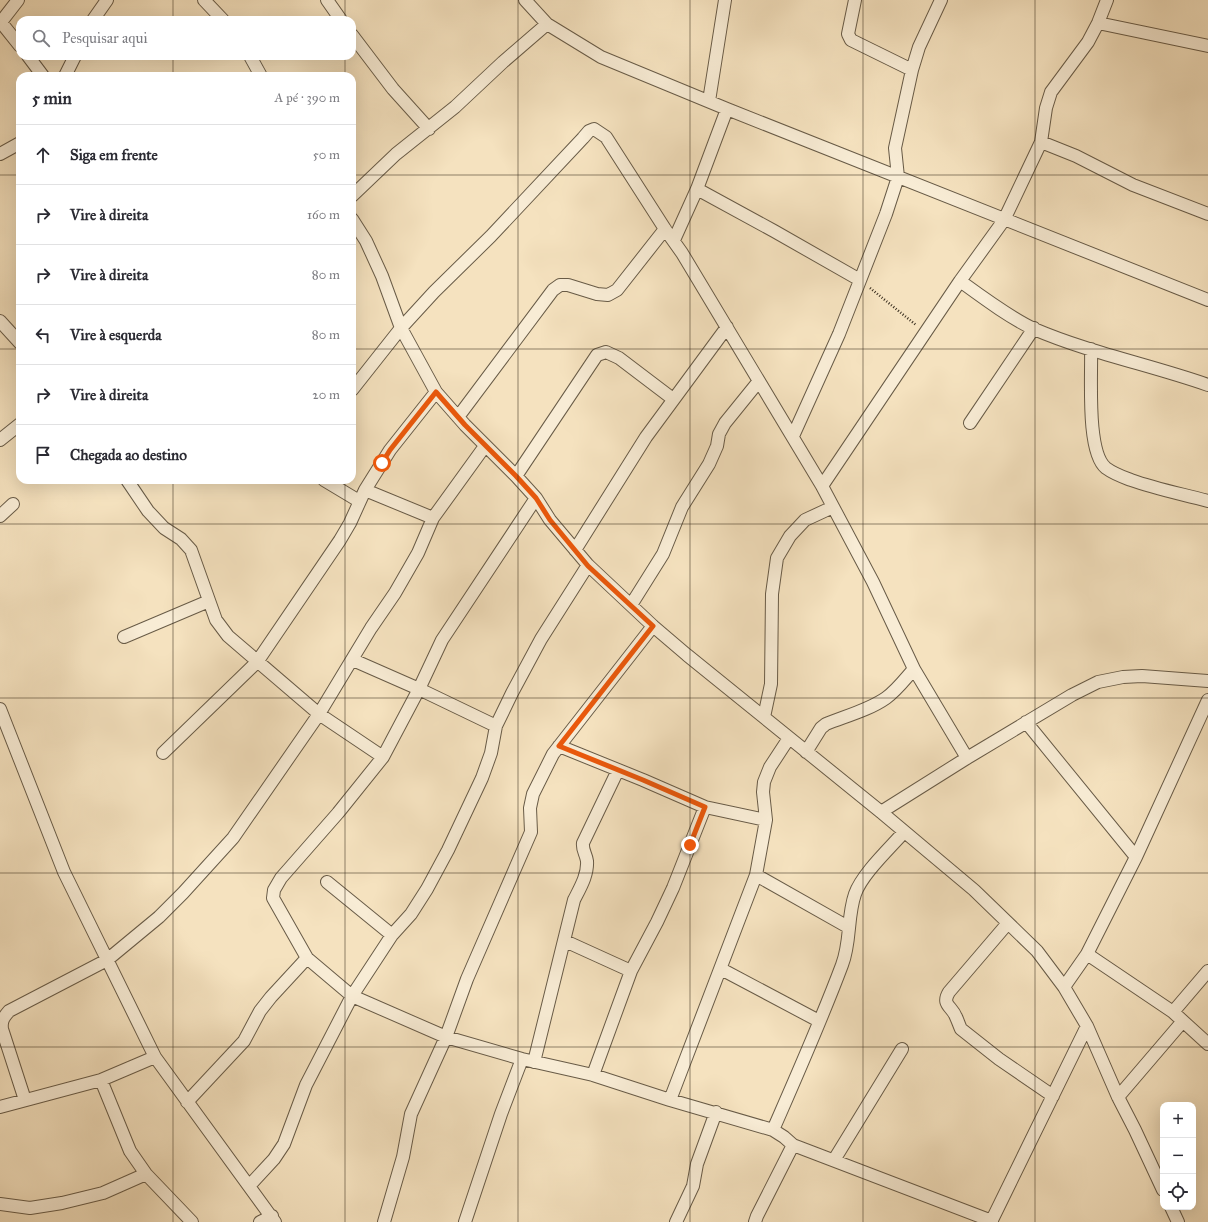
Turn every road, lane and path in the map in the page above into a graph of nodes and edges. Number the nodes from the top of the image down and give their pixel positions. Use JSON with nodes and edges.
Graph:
{"nodes":[{"id":1,"x":18,"y":0,"type":"edge"},
{"id":2,"x":107,"y":0,"type":"edge"},
{"id":3,"x":204,"y":0,"type":"edge"},
{"id":4,"x":327,"y":0,"type":"edge"},
{"id":5,"x":525,"y":0,"type":"edge"},
{"id":6,"x":725,"y":0,"type":"edge"},
{"id":7,"x":855,"y":0,"type":"edge"},
{"id":8,"x":940,"y":0,"type":"edge"},
{"id":9,"x":1107,"y":0,"type":"edge"},
{"id":10,"x":97,"y":16,"type":"edge"},
{"id":11,"x":219,"y":16,"type":"edge"},
{"id":12,"x":338,"y":16,"type":"edge"},
{"id":13,"x":1,"y":21,"type":"edge"},
{"id":14,"x":547,"y":24,"type":"junction"},
{"id":15,"x":1098,"y":24,"type":"junction"},
{"id":16,"x":356,"y":40,"type":"edge"},
{"id":17,"x":16,"y":41,"type":"edge"},
{"id":18,"x":1208,"y":46,"type":"edge"},
{"id":19,"x":31,"y":60,"type":"edge"},
{"id":20,"x":73,"y":60,"type":"edge"},
{"id":21,"x":252,"y":60,"type":"edge"},
{"id":22,"x":912,"y":70,"type":"junction"},
{"id":23,"x":40,"y":72,"type":"edge"},
{"id":24,"x":68,"y":72,"type":"edge"},
{"id":25,"x":259,"y":72,"type":"edge"},
{"id":26,"x":709,"y":101,"type":"junction"},
{"id":27,"x":727,"y":109,"type":"junction"},
{"id":28,"x":429,"y":129,"type":"junction"},
{"id":29,"x":1041,"y":142,"type":"junction"},
{"id":30,"x":16,"y":145,"type":"edge"},
{"id":31,"x":0,"y":154,"type":"edge"},
{"id":32,"x":898,"y":177,"type":"junction"},
{"id":33,"x":697,"y":189,"type":"junction"},
{"id":34,"x":356,"y":192,"type":"edge"},
{"id":35,"x":1208,"y":214,"type":"edge"},
{"id":36,"x":1004,"y":220,"type":"junction"},
{"id":37,"x":356,"y":225,"type":"edge"},
{"id":38,"x":665,"y":229,"type":"junction"},
{"id":39,"x":674,"y":240,"type":"junction"},
{"id":40,"x":860,"y":280,"type":"junction"},
{"id":41,"x":960,"y":281,"type":"junction"},
{"id":42,"x":1208,"y":300,"type":"edge"},
{"id":43,"x":0,"y":321,"type":"edge"},
{"id":44,"x":727,"y":327,"type":"junction"},
{"id":45,"x":401,"y":328,"type":"junction"},
{"id":46,"x":1034,"y":328,"type":"junction"},
{"id":47,"x":926,"y":333,"type":"junction"},
{"id":48,"x":16,"y":339,"type":"edge"},
{"id":49,"x":1091,"y":349,"type":"junction"},
{"id":50,"x":759,"y":381,"type":"junction"},
{"id":51,"x":356,"y":385,"type":"edge"},
{"id":52,"x":1208,"y":385,"type":"edge"},
{"id":53,"x":436,"y":392,"type":"junction"},
{"id":54,"x":674,"y":399,"type":"junction"},
{"id":55,"x":458,"y":417,"type":"junction"},
{"id":56,"x":970,"y":423,"type":"dead end"},
{"id":57,"x":16,"y":427,"type":"edge"},
{"id":58,"x":793,"y":436,"type":"junction"},
{"id":59,"x":0,"y":440,"type":"edge"},
{"id":60,"x":485,"y":446,"type":"junction"},
{"id":61,"x":516,"y":476,"type":"junction"},
{"id":62,"x":130,"y":484,"type":"edge"},
{"id":63,"x":331,"y":484,"type":"edge"},
{"id":64,"x":822,"y":486,"type":"junction"},
{"id":65,"x":365,"y":490,"type":"junction"},
{"id":66,"x":536,"y":498,"type":"junction"},
{"id":67,"x":359,"y":501,"type":"junction"},
{"id":68,"x":1208,"y":501,"type":"edge"},
{"id":69,"x":13,"y":504,"type":"dead end"},
{"id":70,"x":833,"y":507,"type":"junction"},
{"id":71,"x":0,"y":516,"type":"edge"},
{"id":72,"x":433,"y":518,"type":"junction"},
{"id":73,"x":575,"y":550,"type":"junction"},
{"id":74,"x":588,"y":566,"type":"junction"},
{"id":75,"x":209,"y":601,"type":"junction"},
{"id":76,"x":631,"y":605,"type":"junction"},
{"id":77,"x":653,"y":626,"type":"junction"},
{"id":78,"x":124,"y":637,"type":"dead end"},
{"id":79,"x":353,"y":660,"type":"junction"},
{"id":80,"x":257,"y":662,"type":"junction"},
{"id":81,"x":914,"y":669,"type":"junction"},
{"id":82,"x":1208,"y":681,"type":"edge"},
{"id":83,"x":419,"y":689,"type":"junction"},
{"id":84,"x":1208,"y":700,"type":"edge"},
{"id":85,"x":0,"y":709,"type":"edge"},
{"id":86,"x":319,"y":714,"type":"junction"},
{"id":87,"x":764,"y":717,"type":"junction"},
{"id":88,"x":1026,"y":722,"type":"junction"},
{"id":89,"x":496,"y":726,"type":"junction"},
{"id":90,"x":789,"y":738,"type":"junction"},
{"id":91,"x":559,"y":746,"type":"junction"},
{"id":92,"x":806,"y":752,"type":"junction"},
{"id":93,"x":163,"y":753,"type":"dead end"},
{"id":94,"x":383,"y":757,"type":"junction"},
{"id":95,"x":967,"y":758,"type":"junction"},
{"id":96,"x":618,"y":770,"type":"junction"},
{"id":97,"x":705,"y":807,"type":"junction"},
{"id":98,"x":881,"y":812,"type":"junction"},
{"id":99,"x":766,"y":820,"type":"junction"},
{"id":100,"x":904,"y":832,"type":"junction"},
{"id":101,"x":1136,"y":857,"type":"junction"},
{"id":102,"x":756,"y":876,"type":"junction"},
{"id":103,"x":327,"y":882,"type":"dead end"},
{"id":104,"x":1008,"y":923,"type":"junction"},
{"id":105,"x":848,"y":926,"type":"junction"},
{"id":106,"x":392,"y":935,"type":"junction"},
{"id":107,"x":565,"y":941,"type":"junction"},
{"id":108,"x":1087,"y":954,"type":"junction"},
{"id":109,"x":307,"y":958,"type":"junction"},
{"id":110,"x":107,"y":960,"type":"junction"},
{"id":111,"x":721,"y":969,"type":"junction"},
{"id":112,"x":631,"y":971,"type":"junction"},
{"id":113,"x":1208,"y":971,"type":"edge"},
{"id":114,"x":1064,"y":987,"type":"junction"},
{"id":115,"x":352,"y":996,"type":"junction"},
{"id":116,"x":1173,"y":1012,"type":"junction"},
{"id":117,"x":1182,"y":1020,"type":"junction"},
{"id":118,"x":820,"y":1021,"type":"junction"},
{"id":119,"x":1087,"y":1026,"type":"junction"},
{"id":120,"x":446,"y":1037,"type":"junction"},
{"id":121,"x":1208,"y":1044,"type":"edge"},
{"id":122,"x":902,"y":1049,"type":"dead end"},
{"id":123,"x":155,"y":1057,"type":"junction"},
{"id":124,"x":528,"y":1060,"type":"junction"},
{"id":125,"x":593,"y":1075,"type":"junction"},
{"id":126,"x":101,"y":1080,"type":"junction"},
{"id":127,"x":1053,"y":1096,"type":"junction"},
{"id":128,"x":1118,"y":1097,"type":"junction"},
{"id":129,"x":25,"y":1100,"type":"junction"},
{"id":130,"x":670,"y":1100,"type":"junction"},
{"id":131,"x":187,"y":1102,"type":"junction"},
{"id":132,"x":0,"y":1107,"type":"edge"},
{"id":133,"x":716,"y":1112,"type":"junction"},
{"id":134,"x":773,"y":1130,"type":"junction"},
{"id":135,"x":793,"y":1145,"type":"junction"},
{"id":136,"x":834,"y":1160,"type":"junction"},
{"id":137,"x":146,"y":1174,"type":"junction"},
{"id":138,"x":1160,"y":1184,"type":"edge"},
{"id":139,"x":250,"y":1186,"type":"junction"},
{"id":140,"x":0,"y":1204,"type":"edge"},
{"id":141,"x":1172,"y":1210,"type":"edge"},
{"id":142,"x":274,"y":1219,"type":"edge"},
{"id":143,"x":991,"y":1221,"type":"edge"},
{"id":144,"x":192,"y":1222,"type":"edge"},
{"id":145,"x":260,"y":1222,"type":"edge"},
{"id":146,"x":384,"y":1222,"type":"edge"},
{"id":147,"x":465,"y":1222,"type":"edge"},
{"id":148,"x":676,"y":1222,"type":"edge"},
{"id":149,"x":755,"y":1222,"type":"edge"},
{"id":150,"x":1178,"y":1222,"type":"edge"}],
"edges":[{"from":1,"to":13,"type":"street"},
{"from":2,"to":10,"type":"street"},
{"from":3,"to":11,"type":"street"},
{"from":4,"to":12,"type":"street"},
{"from":5,"to":14,"type":"street"},
{"from":6,"to":26,"type":"street"},
{"from":7,"to":22,"type":"street"},
{"from":8,"to":22,"type":"street"},
{"from":9,"to":15,"type":"street"},
{"from":13,"to":17,"type":"street"},
{"from":14,"to":26,"type":"street"},
{"from":14,"to":28,"type":"street"},
{"from":15,"to":18,"type":"street"},
{"from":15,"to":29,"type":"street"},
{"from":16,"to":28,"type":"street"},
{"from":19,"to":23,"type":"street"},
{"from":20,"to":24,"type":"street"},
{"from":21,"to":25,"type":"street"},
{"from":22,"to":32,"type":"street"},
{"from":26,"to":27,"type":"street"},
{"from":27,"to":32,"type":"street"},
{"from":27,"to":33,"type":"street"},
{"from":28,"to":34,"type":"street"},
{"from":29,"to":35,"type":"street"},
{"from":29,"to":36,"type":"street"},
{"from":30,"to":31,"type":"street"},
{"from":32,"to":36,"type":"street"},
{"from":32,"to":40,"type":"street"},
{"from":33,"to":39,"type":"street"},
{"from":33,"to":40,"type":"street"},
{"from":36,"to":41,"type":"street"},
{"from":36,"to":42,"type":"street"},
{"from":37,"to":45,"type":"street"},
{"from":38,"to":39,"type":"street"},
{"from":38,"to":45,"type":"street"},
{"from":38,"to":55,"type":"street"},
{"from":39,"to":44,"type":"street"},
{"from":40,"to":47,"type":"path"},
{"from":40,"to":58,"type":"street"},
{"from":41,"to":46,"type":"street"},
{"from":41,"to":47,"type":"street"},
{"from":43,"to":48,"type":"street"},
{"from":44,"to":50,"type":"street"},
{"from":44,"to":54,"type":"street"},
{"from":45,"to":51,"type":"street"},
{"from":45,"to":53,"type":"street"},
{"from":46,"to":49,"type":"street"},
{"from":46,"to":56,"type":"street"},
{"from":47,"to":64,"type":"street"},
{"from":49,"to":52,"type":"street"},
{"from":49,"to":68,"type":"street"},
{"from":50,"to":58,"type":"street"},
{"from":50,"to":76,"type":"street"},
{"from":53,"to":55,"type":"street"},
{"from":53,"to":65,"type":"street"},
{"from":54,"to":61,"type":"street"},
{"from":54,"to":73,"type":"street"},
{"from":55,"to":60,"type":"street"},
{"from":57,"to":59,"type":"street"},
{"from":58,"to":64,"type":"street"},
{"from":60,"to":61,"type":"street"},
{"from":60,"to":72,"type":"street"},
{"from":61,"to":66,"type":"street"},
{"from":62,"to":75,"type":"street"},
{"from":63,"to":67,"type":"street"},
{"from":64,"to":70,"type":"street"},
{"from":65,"to":67,"type":"street"},
{"from":65,"to":72,"type":"street"},
{"from":66,"to":73,"type":"street"},
{"from":66,"to":83,"type":"street"},
{"from":67,"to":80,"type":"street"},
{"from":69,"to":71,"type":"street"},
{"from":70,"to":81,"type":"street"},
{"from":70,"to":87,"type":"street"},
{"from":72,"to":79,"type":"street"},
{"from":73,"to":74,"type":"street"},
{"from":74,"to":76,"type":"street"},
{"from":74,"to":89,"type":"street"},
{"from":75,"to":78,"type":"street"},
{"from":75,"to":80,"type":"street"},
{"from":76,"to":77,"type":"street"},
{"from":77,"to":87,"type":"street"},
{"from":77,"to":91,"type":"street"},
{"from":79,"to":83,"type":"street"},
{"from":79,"to":86,"type":"street"},
{"from":80,"to":86,"type":"street"},
{"from":80,"to":93,"type":"street"},
{"from":81,"to":92,"type":"street"},
{"from":81,"to":95,"type":"street"},
{"from":82,"to":88,"type":"street"},
{"from":83,"to":89,"type":"street"},
{"from":83,"to":94,"type":"street"},
{"from":84,"to":101,"type":"street"},
{"from":85,"to":110,"type":"street"},
{"from":86,"to":94,"type":"street"},
{"from":86,"to":110,"type":"street"},
{"from":87,"to":90,"type":"street"},
{"from":88,"to":95,"type":"street"},
{"from":88,"to":101,"type":"street"},
{"from":89,"to":106,"type":"street"},
{"from":90,"to":92,"type":"street"},
{"from":90,"to":99,"type":"street"},
{"from":91,"to":96,"type":"street"},
{"from":91,"to":120,"type":"street"},
{"from":92,"to":98,"type":"street"},
{"from":94,"to":109,"type":"street"},
{"from":95,"to":98,"type":"street"},
{"from":96,"to":97,"type":"street"},
{"from":96,"to":107,"type":"street"},
{"from":97,"to":99,"type":"street"},
{"from":97,"to":112,"type":"street"},
{"from":98,"to":100,"type":"street"},
{"from":99,"to":102,"type":"street"},
{"from":100,"to":104,"type":"street"},
{"from":100,"to":105,"type":"street"},
{"from":101,"to":108,"type":"street"},
{"from":102,"to":105,"type":"street"},
{"from":102,"to":111,"type":"street"},
{"from":103,"to":106,"type":"street"},
{"from":104,"to":114,"type":"street"},
{"from":104,"to":127,"type":"street"},
{"from":105,"to":118,"type":"street"},
{"from":106,"to":115,"type":"street"},
{"from":107,"to":112,"type":"street"},
{"from":107,"to":124,"type":"street"},
{"from":108,"to":114,"type":"street"},
{"from":108,"to":116,"type":"street"},
{"from":109,"to":115,"type":"street"},
{"from":109,"to":131,"type":"street"},
{"from":110,"to":123,"type":"street"},
{"from":110,"to":129,"type":"street"},
{"from":111,"to":118,"type":"street"},
{"from":111,"to":130,"type":"street"},
{"from":112,"to":125,"type":"street"},
{"from":113,"to":116,"type":"street"},
{"from":114,"to":119,"type":"street"},
{"from":115,"to":120,"type":"street"},
{"from":115,"to":139,"type":"street"},
{"from":116,"to":117,"type":"street"},
{"from":117,"to":121,"type":"street"},
{"from":117,"to":128,"type":"street"},
{"from":118,"to":134,"type":"street"},
{"from":119,"to":127,"type":"street"},
{"from":119,"to":128,"type":"street"},
{"from":120,"to":124,"type":"street"},
{"from":120,"to":146,"type":"street"},
{"from":122,"to":136,"type":"street"},
{"from":123,"to":126,"type":"street"},
{"from":123,"to":131,"type":"street"},
{"from":124,"to":125,"type":"street"},
{"from":124,"to":147,"type":"street"},
{"from":125,"to":130,"type":"street"},
{"from":126,"to":129,"type":"street"},
{"from":126,"to":137,"type":"street"},
{"from":127,"to":143,"type":"street"},
{"from":128,"to":138,"type":"street"},
{"from":129,"to":132,"type":"street"},
{"from":130,"to":133,"type":"street"},
{"from":131,"to":139,"type":"street"},
{"from":133,"to":134,"type":"street"},
{"from":133,"to":148,"type":"street"},
{"from":134,"to":135,"type":"street"},
{"from":135,"to":136,"type":"street"},
{"from":135,"to":149,"type":"street"},
{"from":136,"to":143,"type":"street"},
{"from":137,"to":140,"type":"street"},
{"from":137,"to":144,"type":"street"},
{"from":139,"to":142,"type":"street"},
{"from":141,"to":150,"type":"street"},
{"from":142,"to":145,"type":"street"}]}
